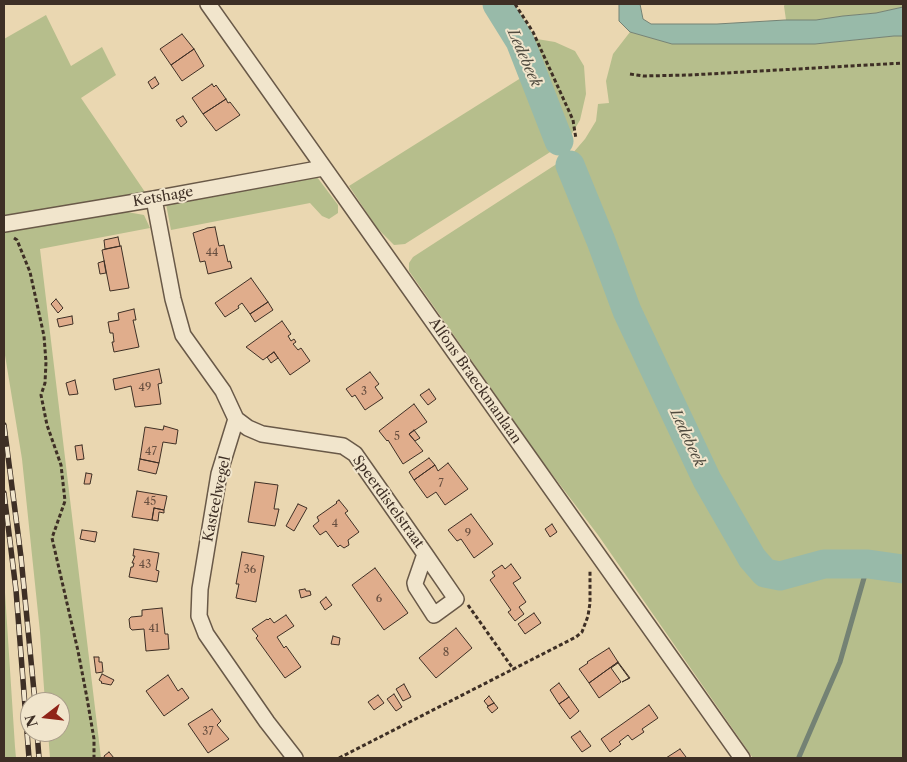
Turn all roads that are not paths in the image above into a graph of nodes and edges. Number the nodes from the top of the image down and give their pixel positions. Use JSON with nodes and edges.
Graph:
{"nodes":[{"id":1,"x":208,"y":4,"type":"edge"},
{"id":2,"x":323,"y":168,"type":"junction"},
{"id":3,"x":154,"y":199,"type":"junction"},
{"id":4,"x":7,"y":229,"type":"edge"},
{"id":5,"x":236,"y":419,"type":"junction"},
{"id":6,"x":425,"y":554,"type":"junction"},
{"id":7,"x":295,"y":758,"type":"edge"},
{"id":8,"x":742,"y":758,"type":"edge"}],
"edges":[{"from":1,"to":2,"type":"street","name":"Alfons Braeckmanlaan"},
{"from":2,"to":3,"type":"street","name":"Ketshage"},
{"from":2,"to":8,"type":"street","name":"Alfons Braeckmanlaan"},
{"from":3,"to":4,"type":"street","name":"Ketshage"},
{"from":3,"to":5,"type":"street"},
{"from":5,"to":6,"type":"street","name":"Speerdistelstraat"},
{"from":5,"to":7,"type":"street","name":"Kasteelwegel"},
{"from":6,"to":6,"type":"street","name":"Speerdistelstraat"}]}
